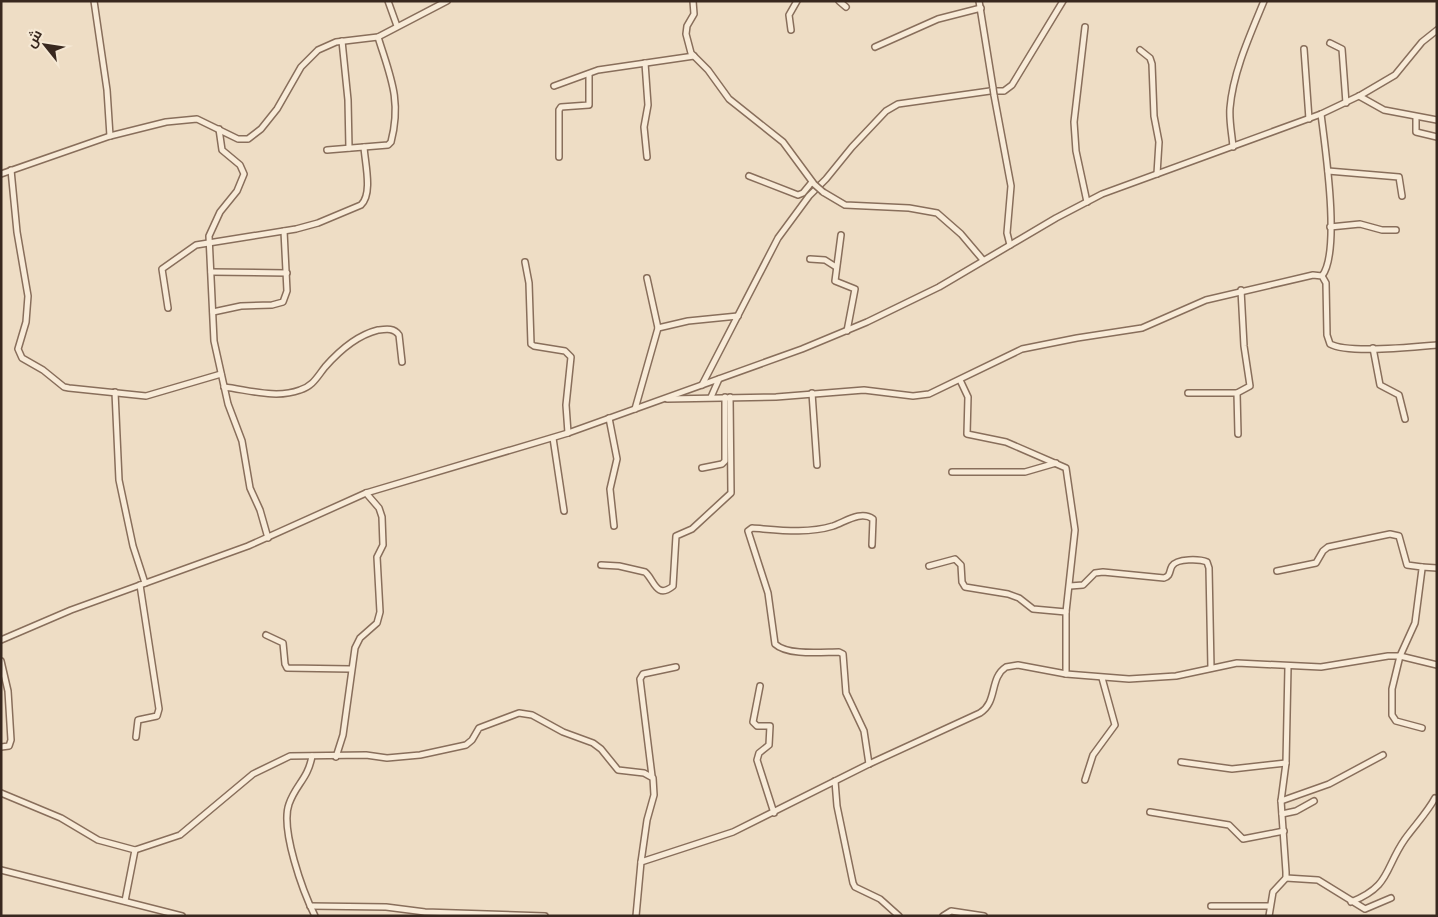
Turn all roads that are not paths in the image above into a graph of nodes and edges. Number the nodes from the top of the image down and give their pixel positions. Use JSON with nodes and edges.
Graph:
{"nodes":[{"id":1,"x":94,"y":1,"type":"edge"},
{"id":2,"x":388,"y":1,"type":"edge"},
{"id":3,"x":447,"y":1,"type":"edge"},
{"id":4,"x":693,"y":1,"type":"edge"},
{"id":5,"x":797,"y":1,"type":"edge"},
{"id":6,"x":839,"y":1,"type":"edge"},
{"id":7,"x":1064,"y":1,"type":"edge"},
{"id":8,"x":1264,"y":1,"type":"edge"},
{"id":9,"x":980,"y":3,"type":"edge"},
{"id":10,"x":846,"y":7,"type":"dead end"},
{"id":11,"x":398,"y":26,"type":"junction"},
{"id":12,"x":1085,"y":27,"type":"dead end"},
{"id":13,"x":791,"y":30,"type":"dead end"},
{"id":14,"x":1437,"y":30,"type":"edge"},
{"id":15,"x":378,"y":37,"type":"junction"},
{"id":16,"x":342,"y":41,"type":"junction"},
{"id":17,"x":1330,"y":43,"type":"dead end"},
{"id":18,"x":875,"y":46,"type":"dead end"},
{"id":19,"x":1304,"y":49,"type":"dead end"},
{"id":20,"x":1140,"y":50,"type":"dead end"},
{"id":21,"x":694,"y":56,"type":"junction"},
{"id":22,"x":645,"y":63,"type":"junction"},
{"id":23,"x":589,"y":74,"type":"junction"},
{"id":24,"x":554,"y":86,"type":"dead end"},
{"id":25,"x":1359,"y":96,"type":"junction"},
{"id":26,"x":1346,"y":103,"type":"junction"},
{"id":27,"x":1321,"y":114,"type":"junction"},
{"id":28,"x":1416,"y":117,"type":"junction"},
{"id":29,"x":1308,"y":118,"type":"junction"},
{"id":30,"x":1437,"y":120,"type":"edge"},
{"id":31,"x":219,"y":129,"type":"junction"},
{"id":32,"x":110,"y":136,"type":"junction"},
{"id":33,"x":1437,"y":137,"type":"edge"},
{"id":34,"x":364,"y":147,"type":"junction"},
{"id":35,"x":1233,"y":147,"type":"junction"},
{"id":36,"x":349,"y":148,"type":"junction"},
{"id":37,"x":326,"y":150,"type":"dead end"},
{"id":38,"x":647,"y":157,"type":"dead end"},
{"id":39,"x":559,"y":158,"type":"dead end"},
{"id":40,"x":11,"y":170,"type":"junction"},
{"id":41,"x":1328,"y":171,"type":"junction"},
{"id":42,"x":1,"y":174,"type":"edge"},
{"id":43,"x":1157,"y":174,"type":"junction"},
{"id":44,"x":749,"y":176,"type":"dead end"},
{"id":45,"x":813,"y":183,"type":"junction"},
{"id":46,"x":1402,"y":196,"type":"dead end"},
{"id":47,"x":1088,"y":202,"type":"junction"},
{"id":48,"x":1330,"y":227,"type":"junction"},
{"id":49,"x":1396,"y":230,"type":"dead end"},
{"id":50,"x":284,"y":231,"type":"junction"},
{"id":51,"x":841,"y":236,"type":"dead end"},
{"id":52,"x":208,"y":243,"type":"junction"},
{"id":53,"x":1010,"y":245,"type":"junction"},
{"id":54,"x":810,"y":259,"type":"dead end"},
{"id":55,"x":984,"y":260,"type":"junction"},
{"id":56,"x":525,"y":262,"type":"dead end"},
{"id":57,"x":836,"y":267,"type":"junction"},
{"id":58,"x":211,"y":272,"type":"junction"},
{"id":59,"x":287,"y":273,"type":"junction"},
{"id":60,"x":1322,"y":276,"type":"junction"},
{"id":61,"x":647,"y":278,"type":"dead end"},
{"id":62,"x":1241,"y":290,"type":"junction"},
{"id":63,"x":168,"y":308,"type":"dead end"},
{"id":64,"x":212,"y":312,"type":"junction"},
{"id":65,"x":738,"y":316,"type":"junction"},
{"id":66,"x":658,"y":328,"type":"junction"},
{"id":67,"x":847,"y":330,"type":"junction"},
{"id":68,"x":1437,"y":345,"type":"edge"},
{"id":69,"x":1373,"y":348,"type":"junction"},
{"id":70,"x":402,"y":362,"type":"dead end"},
{"id":71,"x":221,"y":374,"type":"junction"},
{"id":72,"x":720,"y":379,"type":"junction"},
{"id":73,"x":960,"y":380,"type":"junction"},
{"id":74,"x":702,"y":385,"type":"junction"},
{"id":75,"x":224,"y":387,"type":"junction"},
{"id":76,"x":115,"y":392,"type":"junction"},
{"id":77,"x":812,"y":393,"type":"junction"},
{"id":78,"x":1188,"y":393,"type":"dead end"},
{"id":79,"x":1237,"y":393,"type":"junction"},
{"id":80,"x":711,"y":397,"type":"junction"},
{"id":81,"x":728,"y":397,"type":"junction"},
{"id":82,"x":660,"y":399,"type":"junction"},
{"id":83,"x":635,"y":409,"type":"junction"},
{"id":84,"x":609,"y":418,"type":"junction"},
{"id":85,"x":1405,"y":418,"type":"dead end"},
{"id":86,"x":568,"y":433,"type":"junction"},
{"id":87,"x":1238,"y":434,"type":"dead end"},
{"id":88,"x":553,"y":438,"type":"junction"},
{"id":89,"x":1057,"y":463,"type":"junction"},
{"id":90,"x":817,"y":465,"type":"dead end"},
{"id":91,"x":702,"y":468,"type":"dead end"},
{"id":92,"x":952,"y":472,"type":"dead end"},
{"id":93,"x":366,"y":493,"type":"junction"},
{"id":94,"x":564,"y":511,"type":"dead end"},
{"id":95,"x":614,"y":526,"type":"dead end"},
{"id":96,"x":268,"y":538,"type":"junction"},
{"id":97,"x":872,"y":545,"type":"dead end"},
{"id":98,"x":602,"y":565,"type":"dead end"},
{"id":99,"x":929,"y":566,"type":"dead end"},
{"id":100,"x":1422,"y":567,"type":"junction"},
{"id":101,"x":1437,"y":568,"type":"edge"},
{"id":102,"x":1277,"y":571,"type":"dead end"},
{"id":103,"x":143,"y":584,"type":"junction"},
{"id":104,"x":1070,"y":586,"type":"junction"},
{"id":105,"x":1066,"y":612,"type":"junction"},
{"id":106,"x":266,"y":635,"type":"dead end"},
{"id":107,"x":1,"y":640,"type":"edge"},
{"id":108,"x":1400,"y":656,"type":"junction"},
{"id":109,"x":1,"y":661,"type":"edge"},
{"id":110,"x":1437,"y":665,"type":"edge"},
{"id":111,"x":676,"y":667,"type":"dead end"},
{"id":112,"x":1288,"y":667,"type":"junction"},
{"id":113,"x":1212,"y":668,"type":"junction"},
{"id":114,"x":350,"y":670,"type":"junction"},
{"id":115,"x":1066,"y":674,"type":"junction"},
{"id":116,"x":1102,"y":678,"type":"junction"},
{"id":117,"x":760,"y":686,"type":"dead end"},
{"id":118,"x":1422,"y":728,"type":"dead end"},
{"id":119,"x":136,"y":737,"type":"dead end"},
{"id":120,"x":1,"y":747,"type":"edge"},
{"id":121,"x":1383,"y":755,"type":"dead end"},
{"id":122,"x":312,"y":756,"type":"junction"},
{"id":123,"x":336,"y":757,"type":"junction"},
{"id":124,"x":1181,"y":762,"type":"dead end"},
{"id":125,"x":1286,"y":763,"type":"junction"},
{"id":126,"x":869,"y":764,"type":"junction"},
{"id":127,"x":652,"y":776,"type":"junction"},
{"id":128,"x":1085,"y":780,"type":"dead end"},
{"id":129,"x":835,"y":781,"type":"junction"},
{"id":130,"x":1,"y":793,"type":"edge"},
{"id":131,"x":1435,"y":798,"type":"dead end"},
{"id":132,"x":1281,"y":801,"type":"junction"},
{"id":133,"x":1314,"y":801,"type":"dead end"},
{"id":134,"x":1150,"y":812,"type":"dead end"},
{"id":135,"x":774,"y":813,"type":"junction"},
{"id":136,"x":1282,"y":814,"type":"junction"},
{"id":137,"x":1284,"y":831,"type":"junction"},
{"id":138,"x":135,"y":850,"type":"junction"},
{"id":139,"x":641,"y":862,"type":"junction"},
{"id":140,"x":1,"y":870,"type":"edge"},
{"id":141,"x":1286,"y":878,"type":"junction"},
{"id":142,"x":1391,"y":898,"type":"dead end"},
{"id":143,"x":125,"y":902,"type":"junction"},
{"id":144,"x":1351,"y":902,"type":"junction"},
{"id":145,"x":310,"y":906,"type":"junction"},
{"id":146,"x":1211,"y":906,"type":"dead end"},
{"id":147,"x":1270,"y":906,"type":"junction"},
{"id":148,"x":170,"y":914,"type":"edge"},
{"id":149,"x":182,"y":916,"type":"edge"},
{"id":150,"x":315,"y":916,"type":"edge"},
{"id":151,"x":545,"y":916,"type":"edge"},
{"id":152,"x":636,"y":916,"type":"edge"},
{"id":153,"x":899,"y":916,"type":"edge"},
{"id":154,"x":943,"y":916,"type":"edge"},
{"id":155,"x":984,"y":916,"type":"edge"},
{"id":156,"x":1269,"y":916,"type":"edge"}],
"edges":[{"from":1,"to":32,"type":"street"},
{"from":2,"to":11,"type":"street"},
{"from":3,"to":11,"type":"street"},
{"from":4,"to":21,"type":"street"},
{"from":5,"to":13,"type":"street"},
{"from":6,"to":10,"type":"street"},
{"from":7,"to":65,"type":"street"},
{"from":8,"to":35,"type":"street"},
{"from":9,"to":18,"type":"street"},
{"from":9,"to":53,"type":"street","bridge":true},
{"from":11,"to":15,"type":"street"},
{"from":12,"to":47,"type":"street"},
{"from":14,"to":25,"type":"street"},
{"from":15,"to":16,"type":"street"},
{"from":15,"to":34,"type":"street"},
{"from":16,"to":31,"type":"street"},
{"from":16,"to":36,"type":"street"},
{"from":17,"to":26,"type":"street"},
{"from":19,"to":29,"type":"street"},
{"from":20,"to":43,"type":"street"},
{"from":21,"to":22,"type":"street"},
{"from":21,"to":45,"type":"street"},
{"from":22,"to":23,"type":"street"},
{"from":22,"to":38,"type":"street"},
{"from":23,"to":24,"type":"street"},
{"from":23,"to":39,"type":"street"},
{"from":25,"to":26,"type":"street"},
{"from":25,"to":28,"type":"street"},
{"from":26,"to":27,"type":"street"},
{"from":27,"to":29,"type":"street"},
{"from":27,"to":41,"type":"street"},
{"from":28,"to":30,"type":"street"},
{"from":28,"to":33,"type":"street"},
{"from":29,"to":35,"type":"street"},
{"from":31,"to":32,"type":"street"},
{"from":31,"to":52,"type":"street"},
{"from":32,"to":40,"type":"street"},
{"from":34,"to":36,"type":"street"},
{"from":34,"to":50,"type":"street"},
{"from":35,"to":43,"type":"street"},
{"from":36,"to":37,"type":"street"},
{"from":40,"to":42,"type":"street"},
{"from":40,"to":76,"type":"street"},
{"from":41,"to":46,"type":"street"},
{"from":41,"to":48,"type":"street"},
{"from":43,"to":47,"type":"street"},
{"from":44,"to":45,"type":"street"},
{"from":45,"to":55,"type":"street","bridge":true},
{"from":47,"to":53,"type":"street"},
{"from":48,"to":49,"type":"street"},
{"from":48,"to":60,"type":"street"},
{"from":50,"to":52,"type":"street"},
{"from":50,"to":59,"type":"street"},
{"from":51,"to":57,"type":"street"},
{"from":52,"to":58,"type":"street"},
{"from":52,"to":63,"type":"street"},
{"from":53,"to":55,"type":"street"},
{"from":54,"to":57,"type":"street"},
{"from":55,"to":67,"type":"street"},
{"from":56,"to":86,"type":"street"},
{"from":57,"to":67,"type":"street"},
{"from":58,"to":59,"type":"street"},
{"from":58,"to":64,"type":"street"},
{"from":59,"to":64,"type":"street"},
{"from":60,"to":62,"type":"street"},
{"from":60,"to":69,"type":"street"},
{"from":61,"to":66,"type":"street"},
{"from":62,"to":73,"type":"street"},
{"from":62,"to":79,"type":"street"},
{"from":64,"to":71,"type":"street"},
{"from":65,"to":66,"type":"street"},
{"from":65,"to":74,"type":"street"},
{"from":66,"to":83,"type":"street"},
{"from":67,"to":72,"type":"street"},
{"from":68,"to":69,"type":"street"},
{"from":69,"to":85,"type":"street"},
{"from":70,"to":75,"type":"street"},
{"from":71,"to":75,"type":"street"},
{"from":71,"to":76,"type":"street"},
{"from":72,"to":74,"type":"street"},
{"from":72,"to":80,"type":"street"},
{"from":73,"to":77,"type":"street"},
{"from":73,"to":89,"type":"street"},
{"from":74,"to":82,"type":"street"},
{"from":75,"to":96,"type":"street"},
{"from":76,"to":103,"type":"street"},
{"from":77,"to":81,"type":"street"},
{"from":77,"to":90,"type":"street"},
{"from":78,"to":79,"type":"street"},
{"from":79,"to":87,"type":"street"},
{"from":80,"to":81,"type":"street"},
{"from":80,"to":82,"type":"street"},
{"from":81,"to":91,"type":"street"},
{"from":81,"to":98,"type":"street"},
{"from":82,"to":83,"type":"street"},
{"from":83,"to":84,"type":"street"},
{"from":84,"to":86,"type":"street"},
{"from":84,"to":95,"type":"street"},
{"from":86,"to":88,"type":"street"},
{"from":88,"to":93,"type":"street"},
{"from":88,"to":94,"type":"street"},
{"from":89,"to":92,"type":"street"},
{"from":89,"to":104,"type":"street"},
{"from":93,"to":96,"type":"street"},
{"from":93,"to":114,"type":"street"},
{"from":96,"to":103,"type":"street"},
{"from":97,"to":126,"type":"street"},
{"from":99,"to":105,"type":"street"},
{"from":100,"to":101,"type":"street"},
{"from":100,"to":102,"type":"street"},
{"from":100,"to":108,"type":"street"},
{"from":103,"to":107,"type":"street"},
{"from":103,"to":119,"type":"street"},
{"from":104,"to":105,"type":"street"},
{"from":104,"to":113,"type":"street"},
{"from":105,"to":115,"type":"street"},
{"from":106,"to":114,"type":"street"},
{"from":108,"to":110,"type":"street"},
{"from":108,"to":112,"type":"street"},
{"from":108,"to":118,"type":"street"},
{"from":109,"to":120,"type":"street"},
{"from":111,"to":127,"type":"street"},
{"from":112,"to":113,"type":"street"},
{"from":112,"to":125,"type":"street"},
{"from":113,"to":116,"type":"street"},
{"from":114,"to":123,"type":"street"},
{"from":115,"to":116,"type":"street"},
{"from":115,"to":126,"type":"street"},
{"from":116,"to":128,"type":"street"},
{"from":117,"to":135,"type":"street"},
{"from":121,"to":132,"type":"street"},
{"from":122,"to":123,"type":"street"},
{"from":122,"to":138,"type":"street"},
{"from":122,"to":145,"type":"street"},
{"from":123,"to":127,"type":"street"},
{"from":124,"to":125,"type":"street"},
{"from":125,"to":132,"type":"street"},
{"from":126,"to":129,"type":"street"},
{"from":127,"to":139,"type":"street"},
{"from":129,"to":135,"type":"street"},
{"from":129,"to":153,"type":"street"},
{"from":130,"to":138,"type":"street"},
{"from":131,"to":144,"type":"street"},
{"from":132,"to":136,"type":"street"},
{"from":133,"to":136,"type":"street"},
{"from":134,"to":137,"type":"street"},
{"from":135,"to":139,"type":"street"},
{"from":136,"to":137,"type":"street"},
{"from":137,"to":141,"type":"street"},
{"from":138,"to":143,"type":"street"},
{"from":139,"to":152,"type":"street"},
{"from":140,"to":143,"type":"street"},
{"from":141,"to":144,"type":"street"},
{"from":141,"to":147,"type":"street"},
{"from":142,"to":144,"type":"street"},
{"from":143,"to":148,"type":"street"},
{"from":145,"to":150,"type":"street"},
{"from":145,"to":151,"type":"street"},
{"from":146,"to":147,"type":"street"},
{"from":147,"to":156,"type":"street"},
{"from":148,"to":149,"type":"street"},
{"from":154,"to":155,"type":"street"}]}
